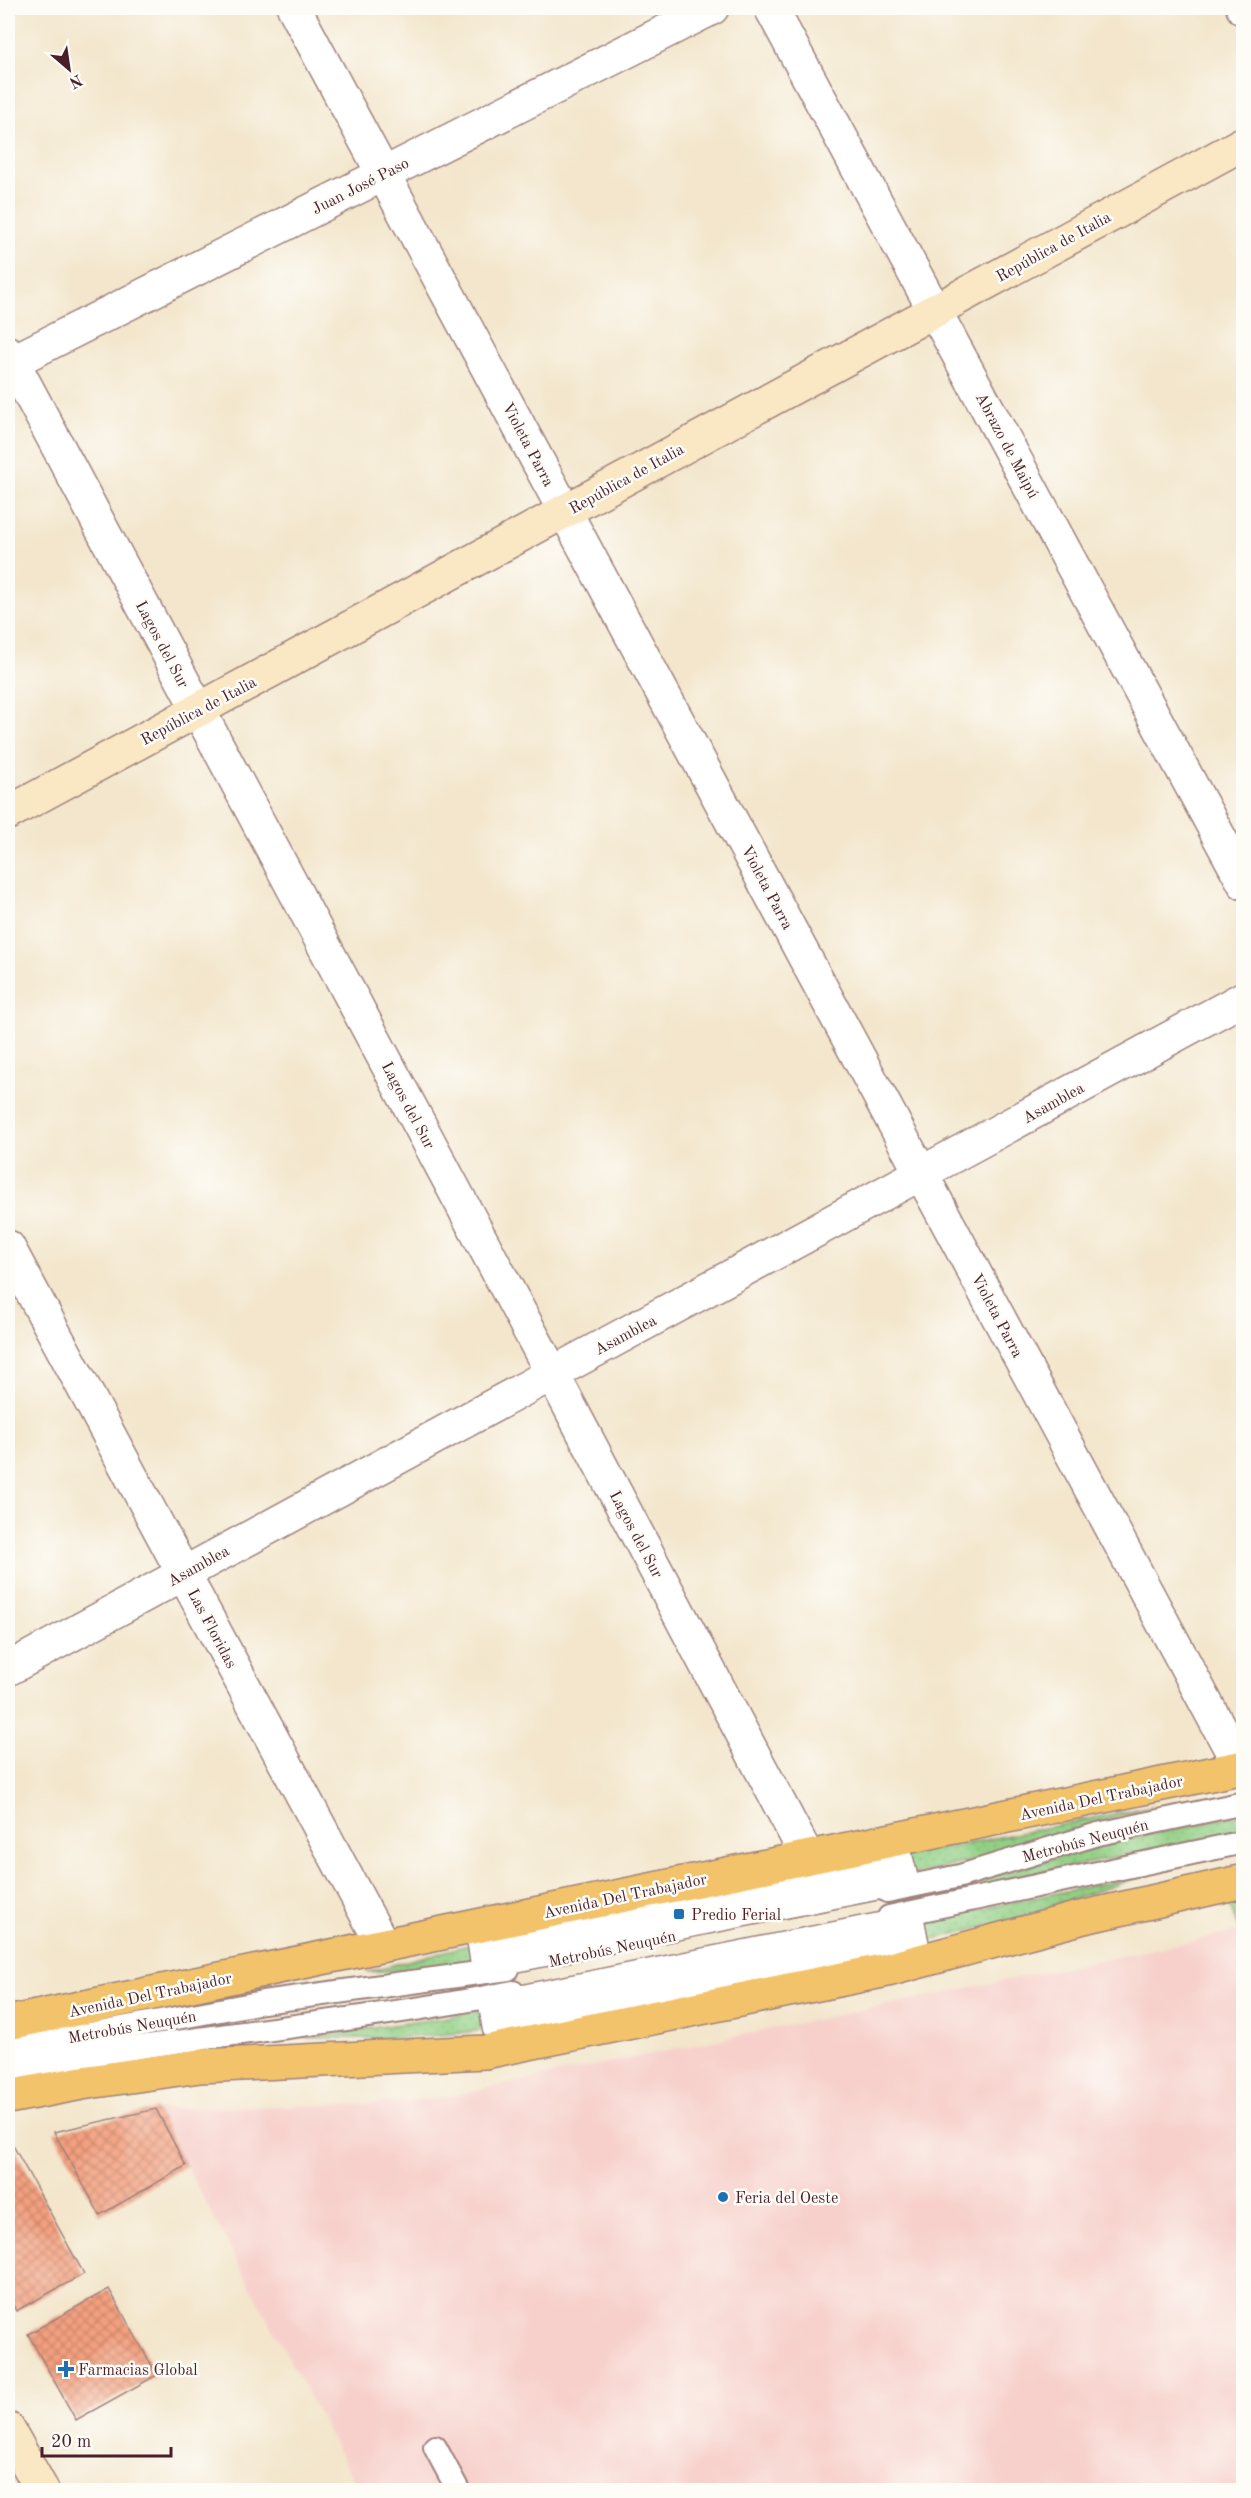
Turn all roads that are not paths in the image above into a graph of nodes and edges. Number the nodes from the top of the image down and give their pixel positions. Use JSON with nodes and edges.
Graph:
{"nodes":[{"id":1,"x":294,"y":8,"type":"edge"},
{"id":2,"x":712,"y":8,"type":"edge"},
{"id":3,"x":771,"y":8,"type":"edge"},
{"id":4,"x":1244,"y":143,"type":"edge"},
{"id":5,"x":383,"y":173,"type":"junction"},
{"id":6,"x":935,"y":310,"type":"junction"},
{"id":7,"x":9,"y":359,"type":"edge"},
{"id":8,"x":566,"y":511,"type":"junction"},
{"id":9,"x":198,"y":710,"type":"junction"},
{"id":10,"x":8,"y":813,"type":"edge"},
{"id":11,"x":1244,"y":883,"type":"edge"},
{"id":12,"x":1244,"y":998,"type":"edge"},
{"id":13,"x":922,"y":1173,"type":"junction"},
{"id":14,"x":8,"y":1247,"type":"edge"},
{"id":15,"x":552,"y":1373,"type":"junction"},
{"id":16,"x":183,"y":1574,"type":"junction"},
{"id":17,"x":8,"y":1669,"type":"edge"},
{"id":18,"x":1242,"y":1768,"type":"edge"},
{"id":19,"x":1244,"y":1803,"type":"edge"},
{"id":20,"x":1244,"y":1842,"type":"edge"},
{"id":21,"x":808,"y":1858,"type":"junction"},
{"id":22,"x":901,"y":1878,"type":"joint"},
{"id":23,"x":1244,"y":1881,"type":"edge"},
{"id":24,"x":912,"y":1944,"type":"joint"},
{"id":25,"x":383,"y":1945,"type":"junction"},
{"id":26,"x":8,"y":2023,"type":"edge"},
{"id":27,"x":8,"y":2049,"type":"edge"},
{"id":28,"x":8,"y":2070,"type":"edge"},
{"id":29,"x":8,"y":2097,"type":"edge"},
{"id":30,"x":8,"y":2429,"type":"edge"},
{"id":31,"x":435,"y":2447,"type":"dead end"},
{"id":32,"x":42,"y":2490,"type":"edge"},
{"id":33,"x":458,"y":2490,"type":"edge"}],
"edges":[{"from":1,"to":5,"type":"street","name":"Violeta Parra"},
{"from":2,"to":5,"type":"street","name":"Juan José Paso"},
{"from":3,"to":6,"type":"street","name":"Abrazo de Maipú"},
{"from":4,"to":6,"type":"street","name":"República de Italia"},
{"from":5,"to":7,"type":"street","name":"Juan José Paso"},
{"from":5,"to":8,"type":"street","name":"Violeta Parra"},
{"from":6,"to":8,"type":"street","name":"República de Italia"},
{"from":6,"to":11,"type":"street","name":"Abrazo de Maipú"},
{"from":7,"to":9,"type":"street","name":"Lagos del Sur"},
{"from":8,"to":9,"type":"street","name":"República de Italia"},
{"from":8,"to":13,"type":"street","name":"Violeta Parra"},
{"from":9,"to":10,"type":"street","name":"República de Italia"},
{"from":9,"to":15,"type":"street","name":"Lagos del Sur"},
{"from":12,"to":13,"type":"street","name":"Asamblea"},
{"from":13,"to":15,"type":"street","name":"Asamblea"},
{"from":13,"to":18,"type":"street","name":"Violeta Parra"},
{"from":14,"to":16,"type":"street","name":"Las Floridas"},
{"from":15,"to":16,"type":"street","name":"Asamblea"},
{"from":15,"to":21,"type":"street","name":"Lagos del Sur"},
{"from":16,"to":17,"type":"street","name":"Asamblea"},
{"from":16,"to":25,"type":"street","name":"Las Floridas"},
{"from":18,"to":21,"type":"main road","name":"Avenida Del Trabajador"},
{"from":19,"to":27,"type":"lane","name":"Metrobús Neuquén"},
{"from":20,"to":28,"type":"lane","name":"Metrobús Neuquén"},
{"from":21,"to":25,"type":"main road","name":"Avenida Del Trabajador"},
{"from":22,"to":22,"type":"street"},
{"from":23,"to":29,"type":"main road"},
{"from":24,"to":24,"type":"street"},
{"from":25,"to":26,"type":"main road","name":"Avenida Del Trabajador"},
{"from":30,"to":32,"type":"street"},
{"from":31,"to":33,"type":"lane"}]}
